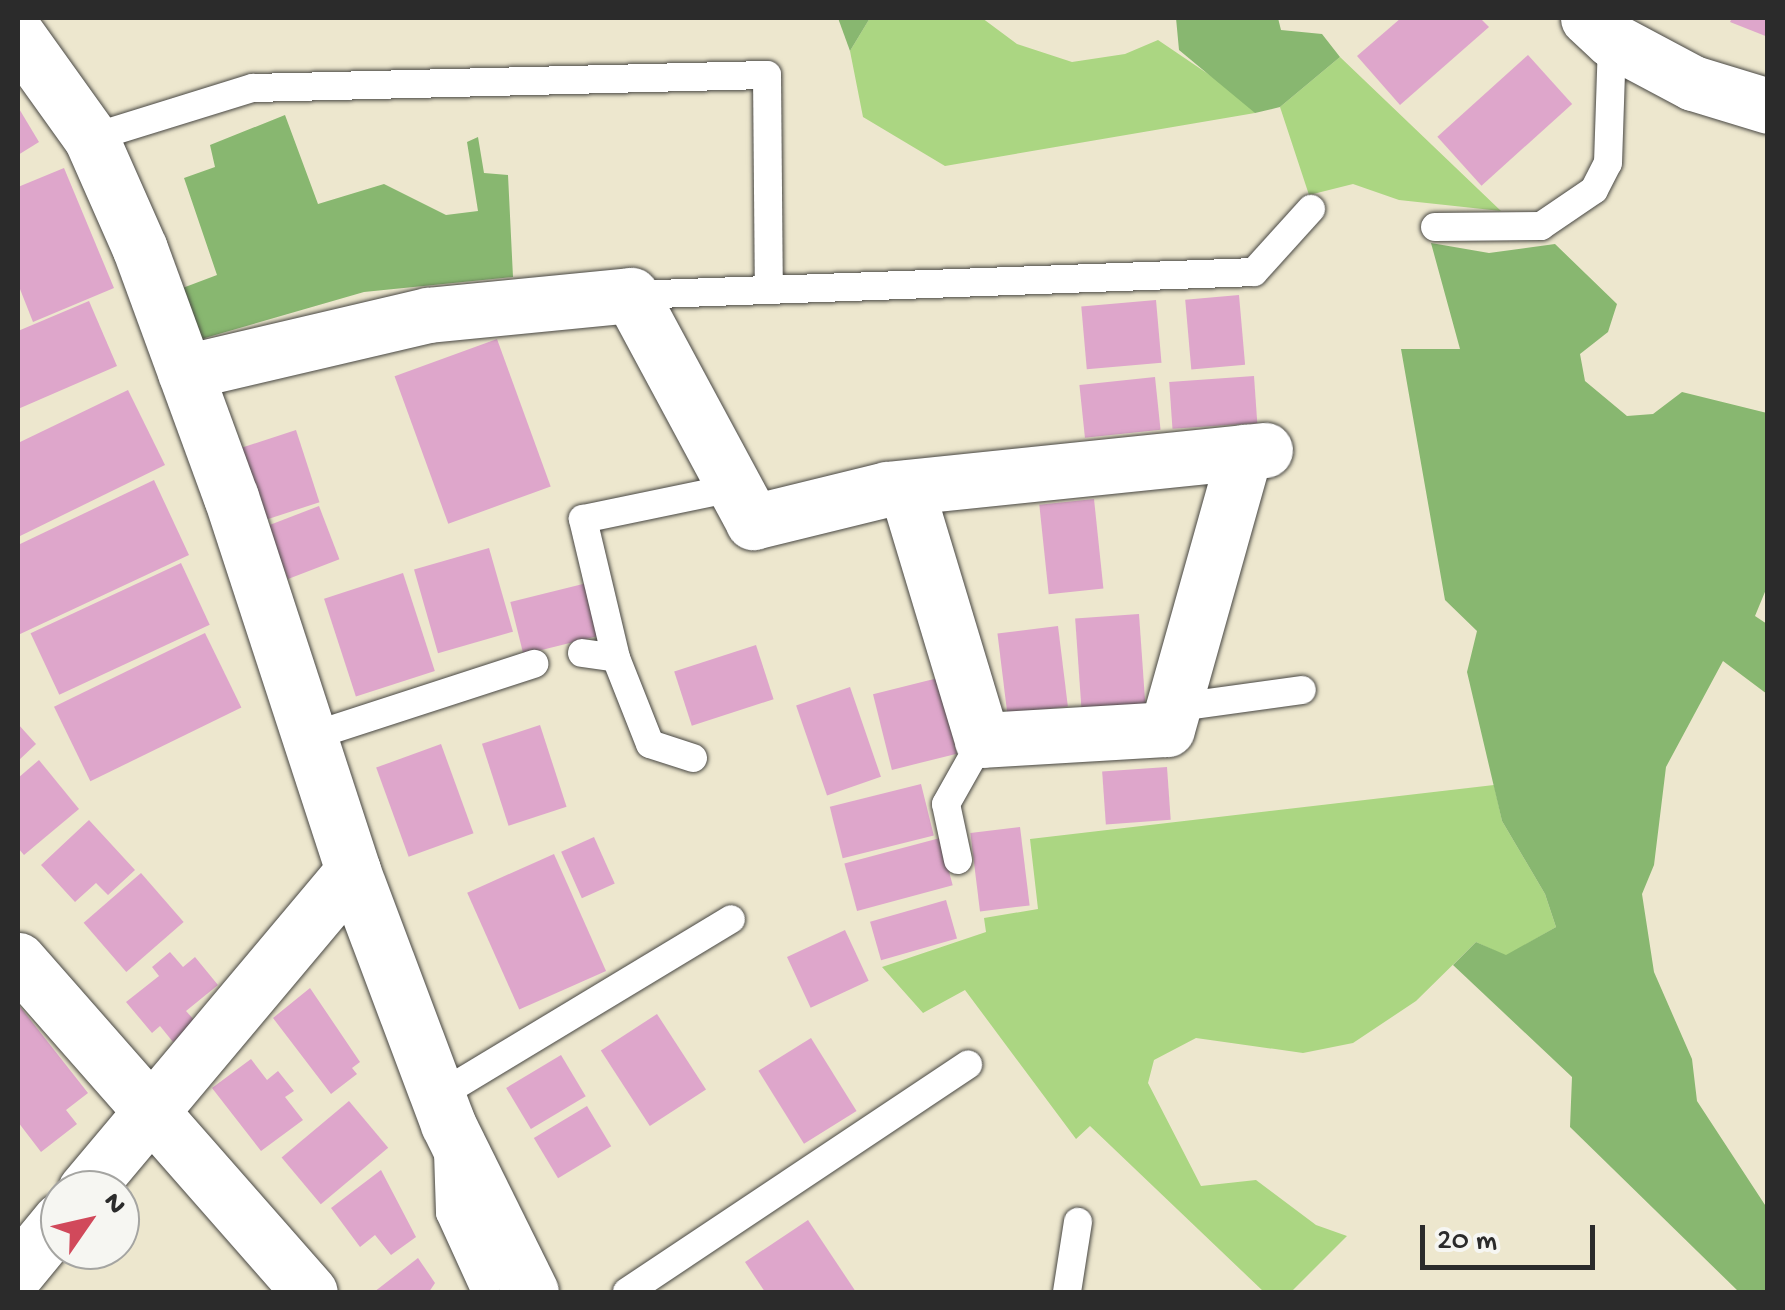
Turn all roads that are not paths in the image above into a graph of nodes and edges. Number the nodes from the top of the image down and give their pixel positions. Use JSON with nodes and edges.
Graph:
{"nodes":[{"id":1,"x":1600,"y":29,"type":"edge"},
{"id":2,"x":18,"y":36,"type":"edge"},
{"id":3,"x":1768,"y":106,"type":"edge"},
{"id":4,"x":91,"y":138,"type":"junction"},
{"id":5,"x":1310,"y":209,"type":"dead end"},
{"id":6,"x":1435,"y":227,"type":"dead end"},
{"id":7,"x":770,"y":290,"type":"junction"},
{"id":8,"x":631,"y":295,"type":"junction"},
{"id":9,"x":185,"y":372,"type":"junction"},
{"id":10,"x":738,"y":488,"type":"junction"},
{"id":11,"x":906,"y":488,"type":"junction"},
{"id":12,"x":582,"y":654,"type":"dead end"},
{"id":13,"x":616,"y":658,"type":"junction"},
{"id":14,"x":534,"y":664,"type":"dead end"},
{"id":15,"x":1302,"y":690,"type":"dead end"},
{"id":16,"x":1172,"y":708,"type":"junction"},
{"id":17,"x":309,"y":738,"type":"junction"},
{"id":18,"x":982,"y":740,"type":"junction"},
{"id":19,"x":693,"y":758,"type":"dead end"},
{"id":20,"x":958,"y":860,"type":"dead end"},
{"id":21,"x":353,"y":871,"type":"junction"},
{"id":22,"x":731,"y":919,"type":"dead end"},
{"id":23,"x":18,"y":960,"type":"edge"},
{"id":24,"x":968,"y":1064,"type":"dead end"},
{"id":25,"x":153,"y":1108,"type":"junction"},
{"id":26,"x":443,"y":1110,"type":"junction"},
{"id":27,"x":102,"y":1170,"type":"edge"},
{"id":28,"x":1078,"y":1222,"type":"dead end"},
{"id":29,"x":40,"y":1245,"type":"edge"},
{"id":30,"x":18,"y":1272,"type":"edge"},
{"id":31,"x":310,"y":1292,"type":"edge"},
{"id":32,"x":486,"y":1292,"type":"edge"},
{"id":33,"x":532,"y":1292,"type":"edge"},
{"id":34,"x":627,"y":1292,"type":"edge"},
{"id":35,"x":1066,"y":1292,"type":"edge"}],
"edges":[{"from":1,"to":3,"type":"street"},
{"from":1,"to":6,"type":"lane"},
{"from":2,"to":4,"type":"street"},
{"from":4,"to":7,"type":"lane"},
{"from":4,"to":9,"type":"street"},
{"from":5,"to":7,"type":"lane"},
{"from":7,"to":8,"type":"lane"},
{"from":8,"to":9,"type":"street"},
{"from":8,"to":10,"type":"street"},
{"from":9,"to":17,"type":"street"},
{"from":10,"to":11,"type":"street"},
{"from":10,"to":13,"type":"lane"},
{"from":11,"to":16,"type":"street"},
{"from":11,"to":18,"type":"street"},
{"from":12,"to":13,"type":"lane"},
{"from":13,"to":19,"type":"lane"},
{"from":14,"to":17,"type":"lane"},
{"from":15,"to":16,"type":"lane"},
{"from":16,"to":18,"type":"street"},
{"from":17,"to":21,"type":"street"},
{"from":18,"to":20,"type":"lane"},
{"from":21,"to":25,"type":"street"},
{"from":21,"to":26,"type":"street"},
{"from":22,"to":26,"type":"lane"},
{"from":23,"to":25,"type":"street"},
{"from":24,"to":34,"type":"lane"},
{"from":25,"to":27,"type":"street"},
{"from":25,"to":31,"type":"street"},
{"from":26,"to":32,"type":"lane"},
{"from":26,"to":33,"type":"street"},
{"from":28,"to":35,"type":"lane"},
{"from":29,"to":30,"type":"street"}]}
